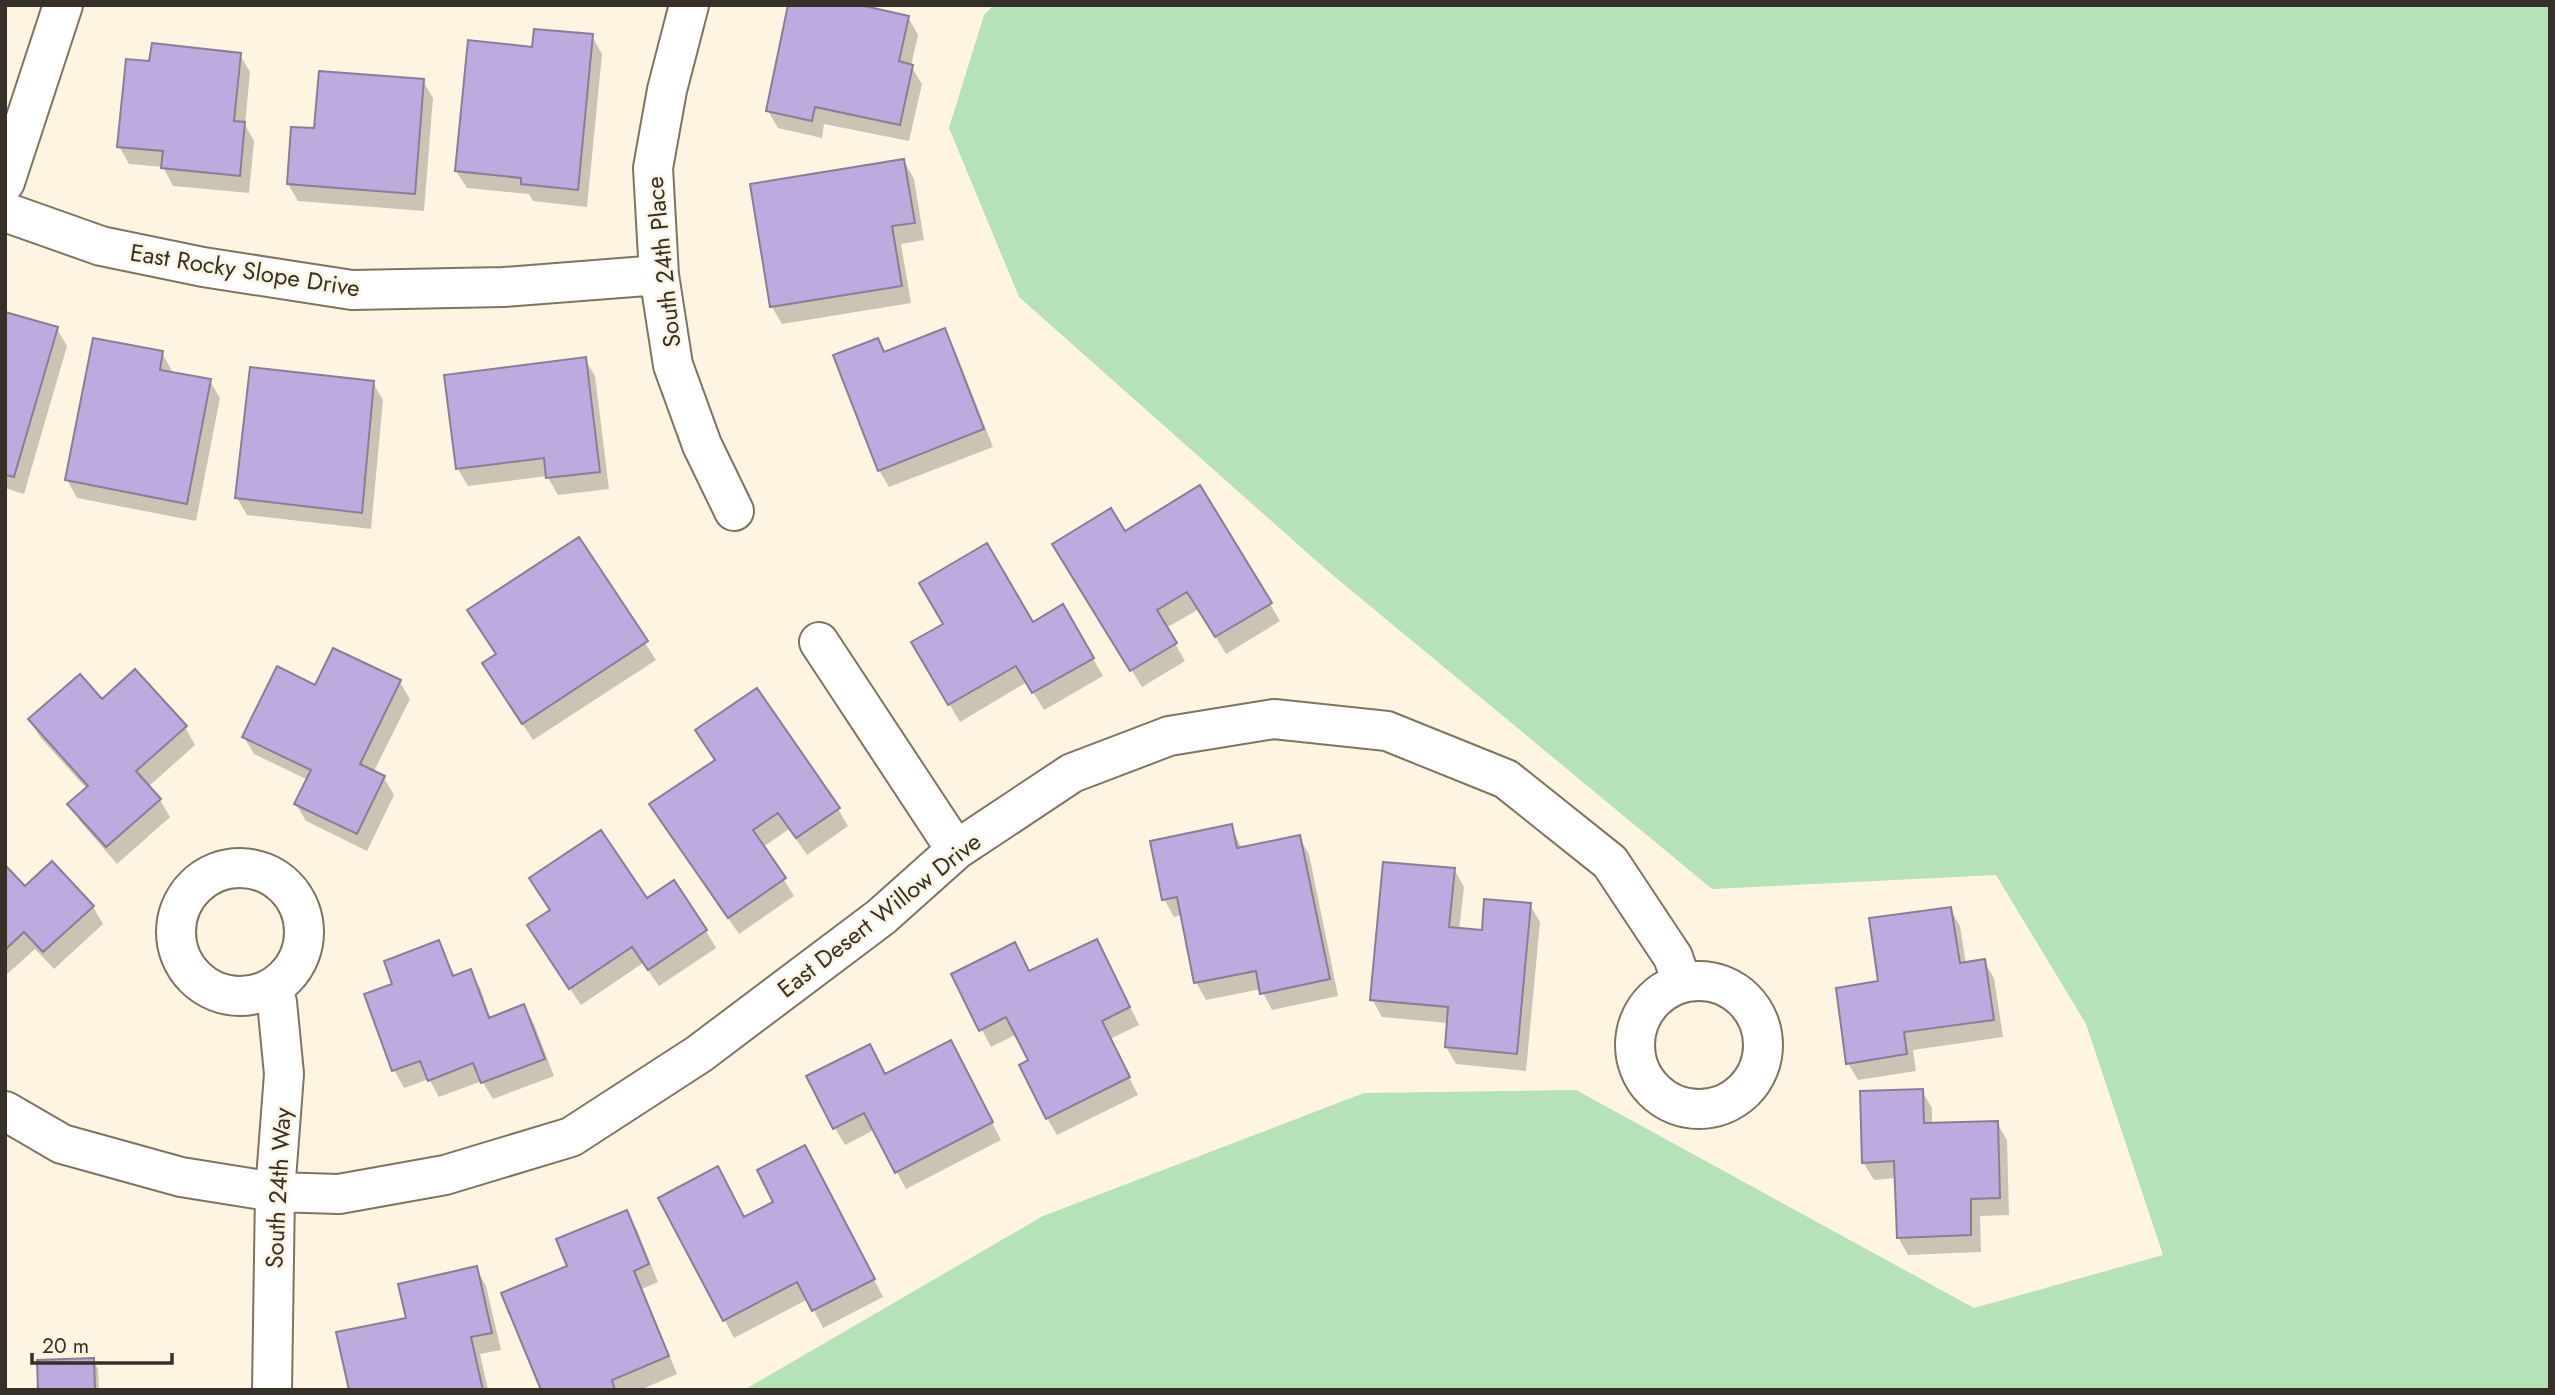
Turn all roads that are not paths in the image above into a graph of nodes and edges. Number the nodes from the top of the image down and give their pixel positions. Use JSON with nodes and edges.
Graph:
{"nodes":[{"id":1,"x":63,"y":5,"type":"edge"},
{"id":2,"x":689,"y":5,"type":"edge"},
{"id":3,"x":5,"y":182,"type":"edge"},
{"id":4,"x":5,"y":212,"type":"edge"},
{"id":5,"x":659,"y":275,"type":"junction"},
{"id":6,"x":734,"y":511,"type":"dead end"},
{"id":7,"x":819,"y":642,"type":"dead end"},
{"id":8,"x":956,"y":850,"type":"junction"},
{"id":9,"x":1682,"y":983,"type":"dead end"},
{"id":10,"x":270,"y":989,"type":"dead end"},
{"id":11,"x":5,"y":1111,"type":"edge"},
{"id":12,"x":275,"y":1192,"type":"junction"},
{"id":13,"x":272,"y":1390,"type":"edge"}],
"edges":[{"from":1,"to":3,"type":"street"},
{"from":2,"to":5,"type":"street","name":"South 24th Place"},
{"from":4,"to":5,"type":"street","name":"East Rocky Slope Drive"},
{"from":5,"to":6,"type":"street","name":"South 24th Place"},
{"from":7,"to":8,"type":"street"},
{"from":8,"to":9,"type":"street","name":"East Desert Willow Drive"},
{"from":8,"to":12,"type":"street","name":"East Desert Willow Drive"},
{"from":10,"to":12,"type":"street","name":"South 24th Way"},
{"from":11,"to":12,"type":"street","name":"East Desert Willow Drive"},
{"from":12,"to":13,"type":"street","name":"South 24th Way"}]}
